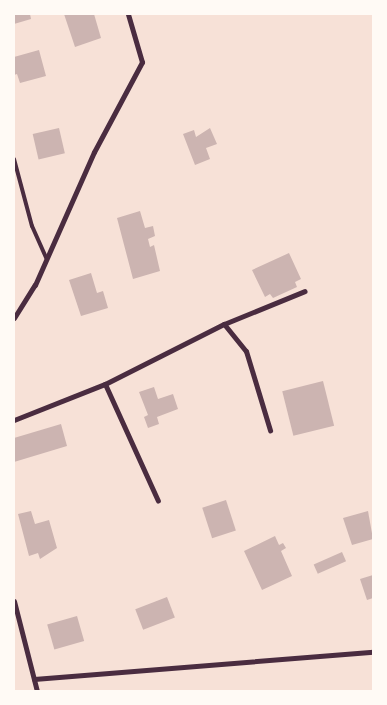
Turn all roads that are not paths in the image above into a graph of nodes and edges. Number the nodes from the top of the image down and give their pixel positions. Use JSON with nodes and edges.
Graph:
{"nodes":[{"id":1,"x":128,"y":14,"type":"edge"},
{"id":2,"x":14,"y":158,"type":"edge"},
{"id":3,"x":46,"y":258,"type":"junction"},
{"id":4,"x":305,"y":291,"type":"dead end"},
{"id":5,"x":14,"y":318,"type":"edge"},
{"id":6,"x":224,"y":324,"type":"junction"},
{"id":7,"x":105,"y":384,"type":"junction"},
{"id":8,"x":14,"y":420,"type":"edge"},
{"id":9,"x":270,"y":430,"type":"dead end"},
{"id":10,"x":158,"y":501,"type":"dead end"},
{"id":11,"x":14,"y":601,"type":"edge"},
{"id":12,"x":373,"y":652,"type":"edge"},
{"id":13,"x":34,"y":679,"type":"junction"},
{"id":14,"x":38,"y":691,"type":"edge"}],
"edges":[{"from":1,"to":3,"type":"street"},
{"from":2,"to":3,"type":"lane"},
{"from":3,"to":5,"type":"street"},
{"from":4,"to":6,"type":"street"},
{"from":6,"to":7,"type":"street"},
{"from":6,"to":9,"type":"street"},
{"from":7,"to":8,"type":"street"},
{"from":7,"to":10,"type":"street"},
{"from":11,"to":13,"type":"street"},
{"from":12,"to":13,"type":"street"},
{"from":13,"to":14,"type":"street"}]}
